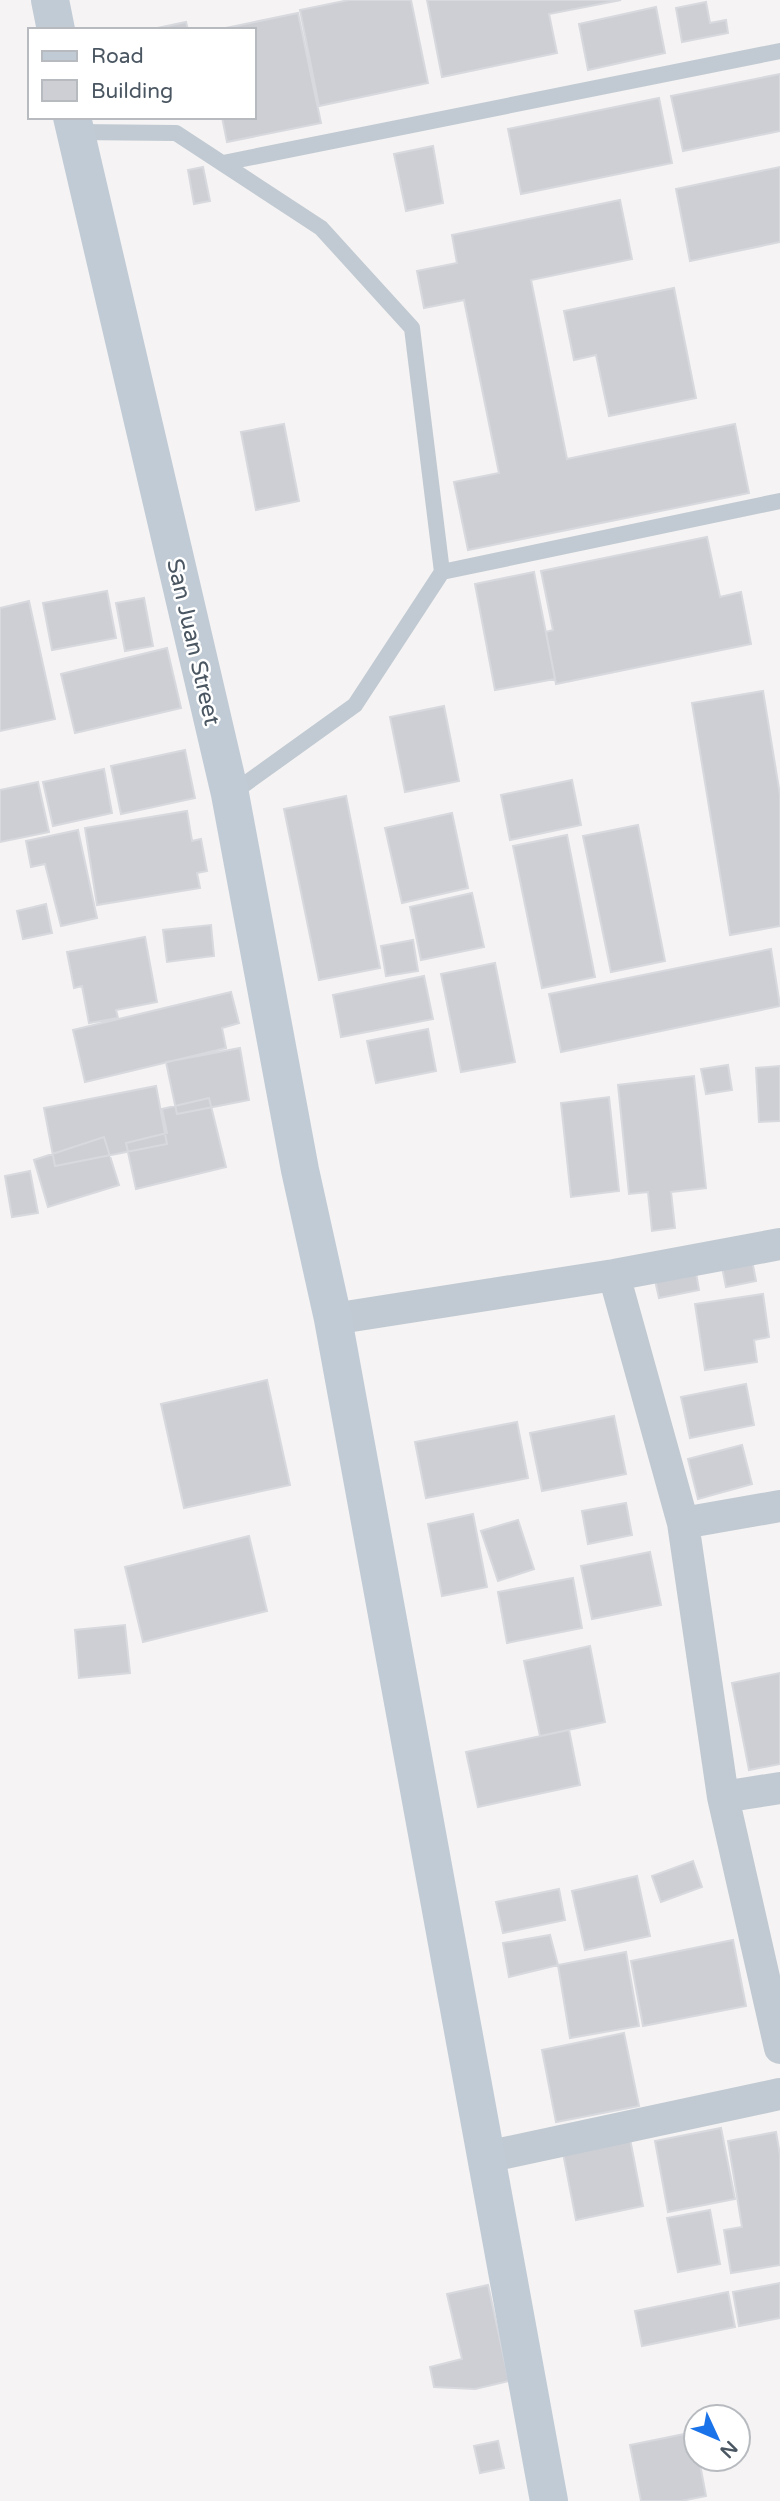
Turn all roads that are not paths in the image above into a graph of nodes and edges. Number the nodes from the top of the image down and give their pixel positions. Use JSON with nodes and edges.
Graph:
{"nodes":[{"id":1,"x":50,"y":0,"type":"edge"},
{"id":2,"x":56,"y":28,"type":"edge"},
{"id":3,"x":780,"y":51,"type":"edge"},
{"id":4,"x":74,"y":125,"type":"edge"},
{"id":5,"x":223,"y":163,"type":"junction"},
{"id":6,"x":780,"y":501,"type":"edge"},
{"id":7,"x":442,"y":572,"type":"junction"},
{"id":8,"x":230,"y":794,"type":"junction"},
{"id":9,"x":780,"y":1244,"type":"edge"},
{"id":10,"x":614,"y":1275,"type":"junction"},
{"id":11,"x":333,"y":1319,"type":"junction"},
{"id":12,"x":780,"y":1506,"type":"edge"},
{"id":13,"x":683,"y":1523,"type":"junction"},
{"id":14,"x":780,"y":1788,"type":"edge"},
{"id":15,"x":723,"y":1797,"type":"junction"},
{"id":16,"x":780,"y":2048,"type":"edge"},
{"id":17,"x":780,"y":2094,"type":"edge"},
{"id":18,"x":486,"y":2157,"type":"junction"},
{"id":19,"x":550,"y":2501,"type":"edge"}],
"edges":[{"from":1,"to":2,"type":"main road"},
{"from":3,"to":5,"type":"lane"},
{"from":4,"to":5,"type":"lane"},
{"from":4,"to":8,"type":"main road","name":"San Juan Street"},
{"from":5,"to":7,"type":"lane"},
{"from":6,"to":7,"type":"lane"},
{"from":7,"to":8,"type":"lane"},
{"from":8,"to":11,"type":"main road","name":"San Juan Street"},
{"from":9,"to":10,"type":"street"},
{"from":10,"to":11,"type":"street"},
{"from":10,"to":13,"type":"street"},
{"from":11,"to":18,"type":"main road","name":"San Juan Street"},
{"from":12,"to":13,"type":"street"},
{"from":13,"to":15,"type":"street"},
{"from":14,"to":15,"type":"street"},
{"from":15,"to":16,"type":"street"},
{"from":17,"to":18,"type":"street"},
{"from":18,"to":19,"type":"main road","name":"San Juan Street"}]}
